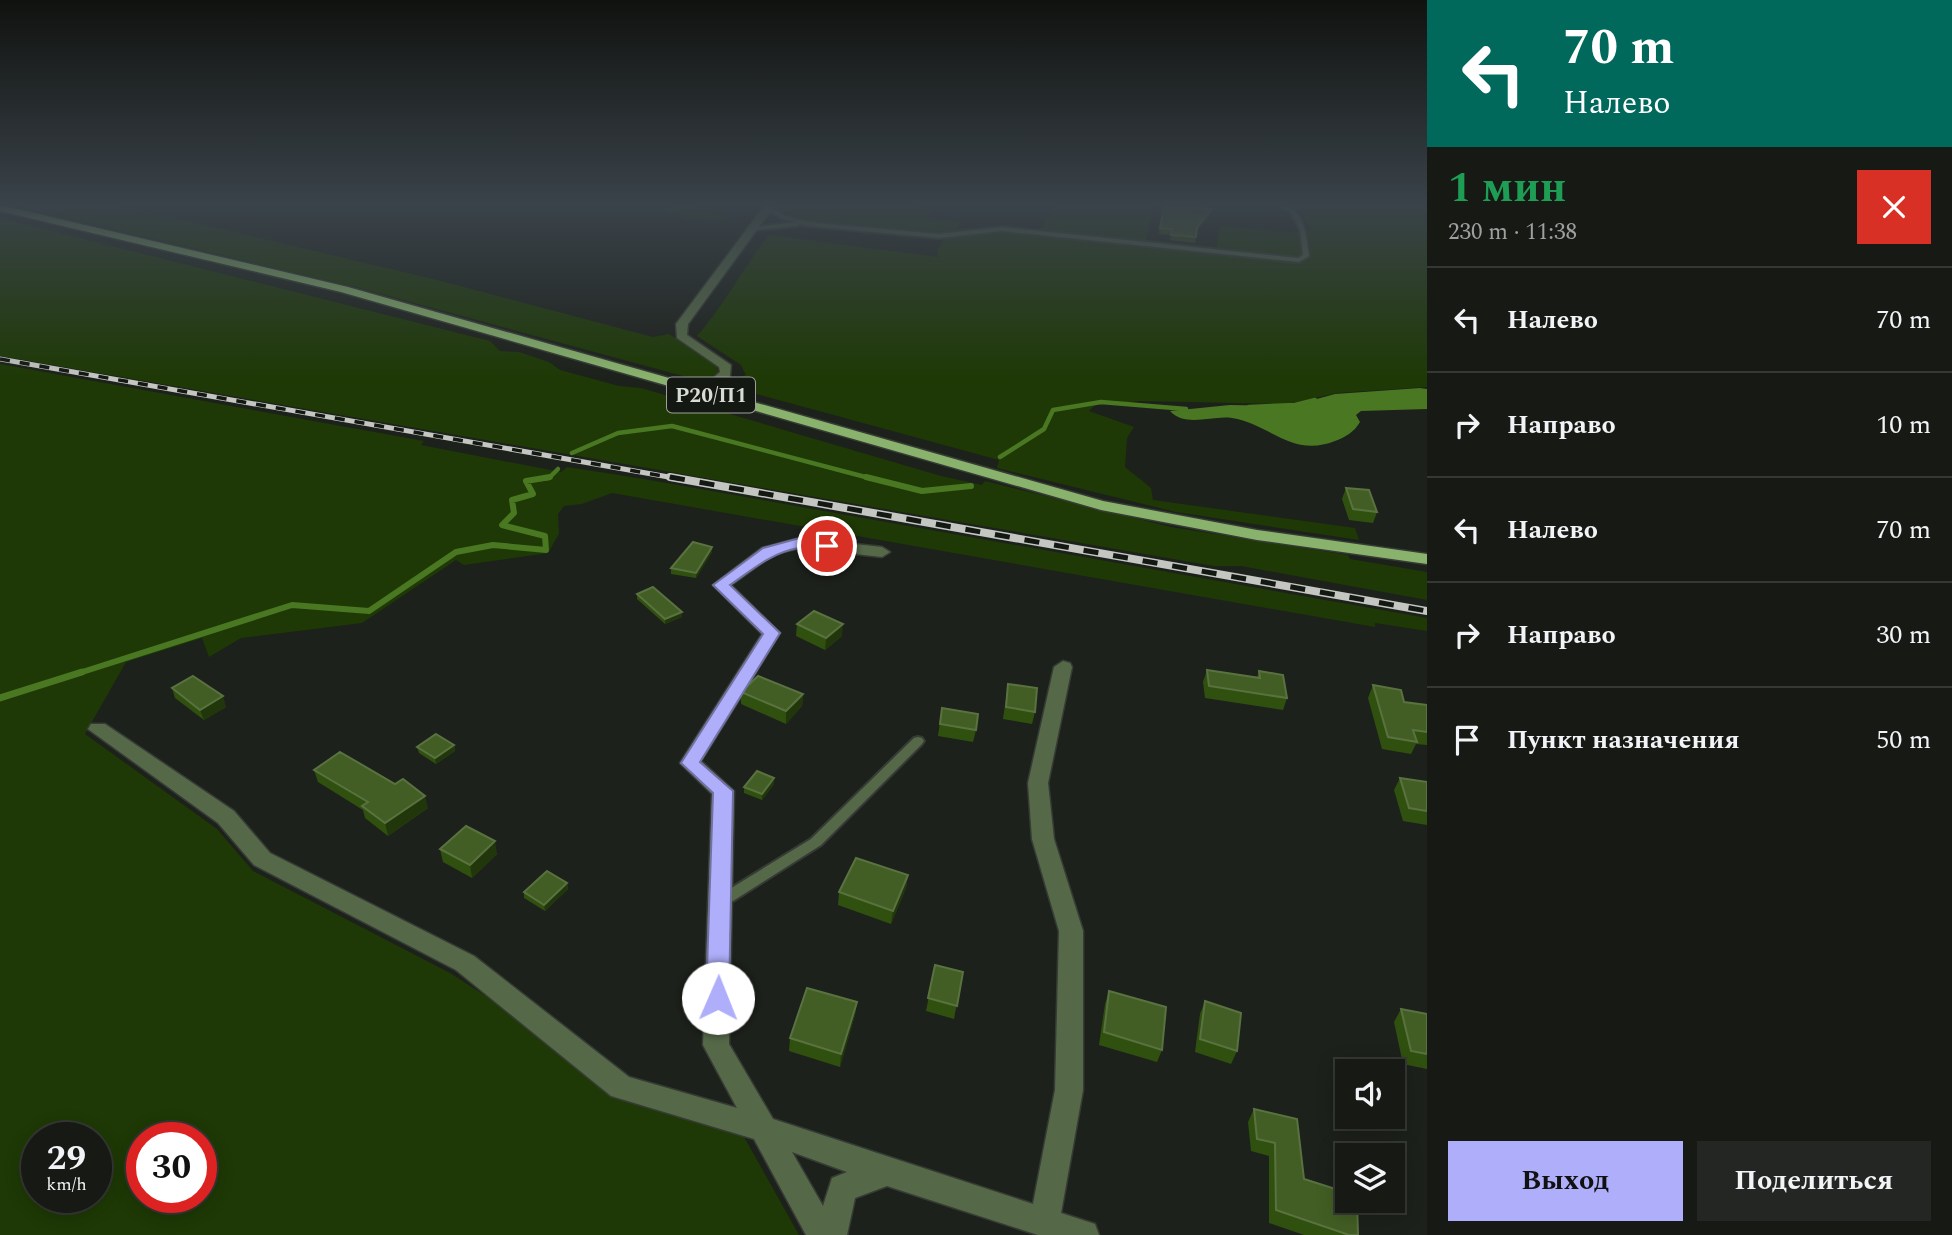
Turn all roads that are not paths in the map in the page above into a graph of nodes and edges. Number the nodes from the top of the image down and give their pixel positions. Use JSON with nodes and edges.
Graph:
{"nodes":[{"id":1,"x":232,"y":263,"type":"edge"},
{"id":2,"x":726,"y":263,"type":"edge"},
{"id":3,"x":704,"y":393,"type":"junction"},
{"id":4,"x":882,"y":552,"type":"dead end"},
{"id":5,"x":1427,"y":559,"type":"edge"},
{"id":6,"x":1063,"y":667,"type":"dead end"},
{"id":7,"x":98,"y":729,"type":"dead end"},
{"id":8,"x":918,"y":741,"type":"dead end"},
{"id":9,"x":720,"y":902,"type":"junction"},
{"id":10,"x":763,"y":1129,"type":"junction"},
{"id":11,"x":887,"y":1172,"type":"junction"},
{"id":12,"x":1044,"y":1222,"type":"junction"},
{"id":13,"x":823,"y":1235,"type":"edge"},
{"id":14,"x":832,"y":1235,"type":"edge"},
{"id":15,"x":1084,"y":1235,"type":"edge"}],
"edges":[{"from":1,"to":3,"type":"main road","number":"Р20/П1"},
{"from":2,"to":3,"type":"street"},
{"from":3,"to":5,"type":"main road","number":"Р20/П1"},
{"from":4,"to":9,"type":"street"},
{"from":6,"to":12,"type":"street"},
{"from":7,"to":10,"type":"street"},
{"from":8,"to":9,"type":"lane"},
{"from":9,"to":10,"type":"street"},
{"from":10,"to":11,"type":"street"},
{"from":10,"to":13,"type":"street"},
{"from":11,"to":12,"type":"street"},
{"from":11,"to":14,"type":"street"},
{"from":12,"to":15,"type":"street"}]}
